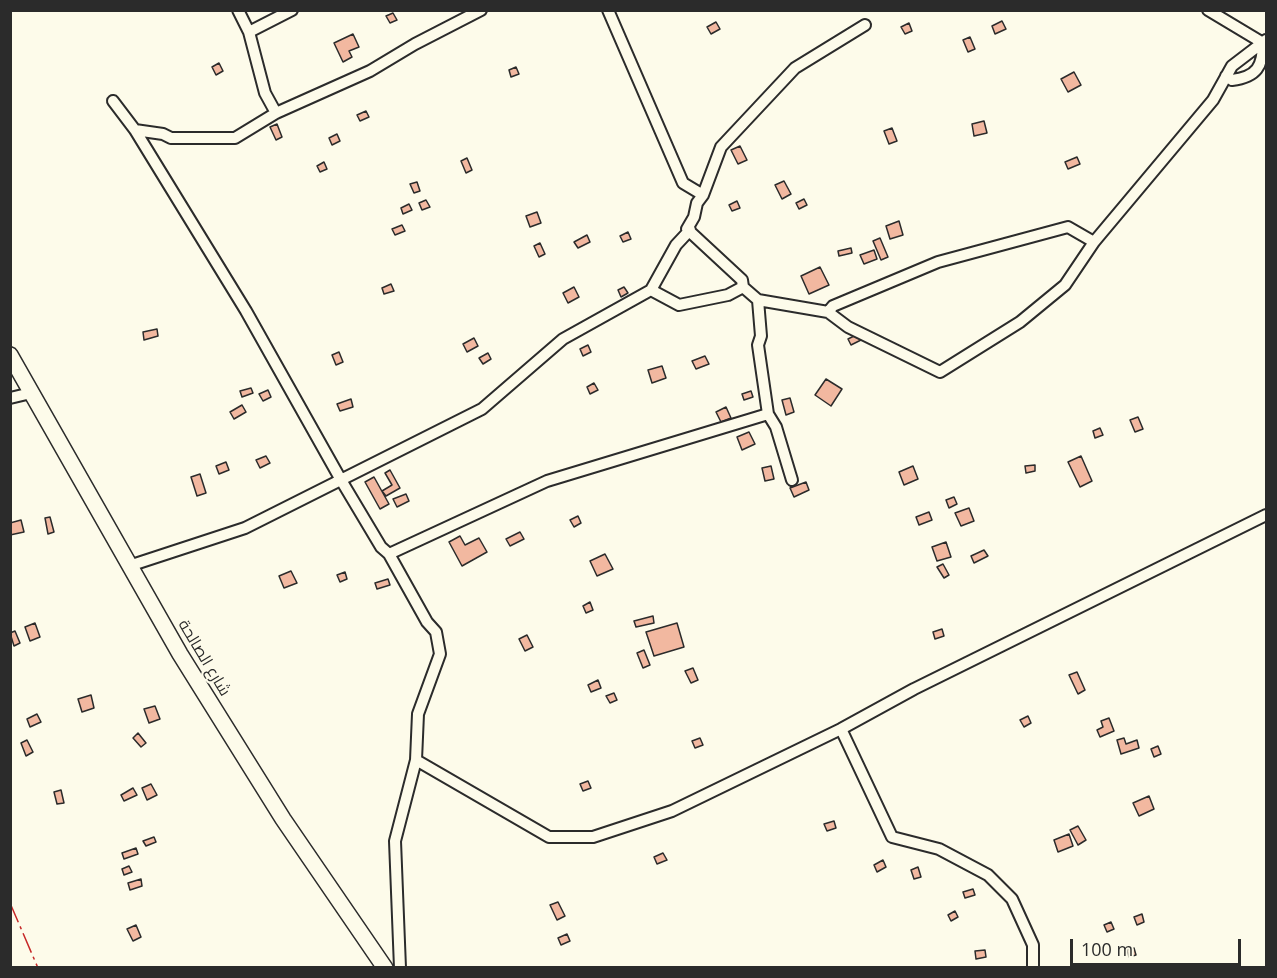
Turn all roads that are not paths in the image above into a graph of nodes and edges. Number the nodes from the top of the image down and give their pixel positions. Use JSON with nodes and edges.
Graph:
{"nodes":[{"id":1,"x":238,"y":10,"type":"edge"},
{"id":2,"x":292,"y":10,"type":"edge"},
{"id":3,"x":481,"y":10,"type":"edge"},
{"id":4,"x":608,"y":10,"type":"edge"},
{"id":5,"x":1208,"y":10,"type":"edge"},
{"id":6,"x":865,"y":25,"type":"dead end"},
{"id":7,"x":249,"y":32,"type":"junction"},
{"id":8,"x":1265,"y":41,"type":"edge"},
{"id":9,"x":1226,"y":76,"type":"junction"},
{"id":10,"x":113,"y":101,"type":"dead end"},
{"id":11,"x":276,"y":113,"type":"junction"},
{"id":12,"x":135,"y":130,"type":"junction"},
{"id":13,"x":703,"y":195,"type":"junction"},
{"id":14,"x":688,"y":230,"type":"junction"},
{"id":15,"x":1094,"y":242,"type":"junction"},
{"id":16,"x":743,"y":287,"type":"junction"},
{"id":17,"x":651,"y":290,"type":"junction"},
{"id":18,"x":758,"y":300,"type":"junction"},
{"id":19,"x":828,"y":312,"type":"junction"},
{"id":20,"x":10,"y":355,"type":"edge"},
{"id":21,"x":31,"y":393,"type":"junction"},
{"id":22,"x":10,"y":398,"type":"edge"},
{"id":23,"x":768,"y":414,"type":"junction"},
{"id":24,"x":341,"y":480,"type":"junction"},
{"id":25,"x":792,"y":480,"type":"dead end"},
{"id":26,"x":1266,"y":515,"type":"edge"},
{"id":27,"x":389,"y":554,"type":"junction"},
{"id":28,"x":129,"y":566,"type":"junction"},
{"id":29,"x":842,"y":729,"type":"junction"},
{"id":30,"x":416,"y":760,"type":"junction"},
{"id":31,"x":385,"y":968,"type":"edge"},
{"id":32,"x":400,"y":968,"type":"edge"},
{"id":33,"x":1033,"y":968,"type":"edge"}],
"edges":[{"from":1,"to":7,"type":"street"},
{"from":2,"to":7,"type":"street"},
{"from":3,"to":11,"type":"street"},
{"from":4,"to":13,"type":"street"},
{"from":5,"to":8,"type":"street"},
{"from":6,"to":13,"type":"street"},
{"from":7,"to":11,"type":"street"},
{"from":8,"to":9,"type":"street"},
{"from":8,"to":9,"type":"street"},
{"from":9,"to":15,"type":"street"},
{"from":10,"to":12,"type":"street"},
{"from":11,"to":12,"type":"street"},
{"from":12,"to":24,"type":"street"},
{"from":13,"to":14,"type":"street"},
{"from":14,"to":16,"type":"street"},
{"from":14,"to":17,"type":"street"},
{"from":15,"to":19,"type":"street"},
{"from":15,"to":19,"type":"street"},
{"from":16,"to":17,"type":"street"},
{"from":16,"to":18,"type":"street"},
{"from":17,"to":24,"type":"street"},
{"from":18,"to":19,"type":"street"},
{"from":18,"to":23,"type":"street"},
{"from":20,"to":21,"type":"main road","name":"شارع الصالحة"},
{"from":21,"to":22,"type":"street"},
{"from":21,"to":28,"type":"main road","name":"شارع الصالحة"},
{"from":23,"to":25,"type":"street"},
{"from":23,"to":27,"type":"street"},
{"from":24,"to":27,"type":"street"},
{"from":24,"to":28,"type":"street"},
{"from":26,"to":29,"type":"street"},
{"from":27,"to":30,"type":"street"},
{"from":28,"to":31,"type":"main road","name":"شارع الصالحة"},
{"from":29,"to":30,"type":"street"},
{"from":29,"to":33,"type":"street"},
{"from":30,"to":32,"type":"street"}]}
